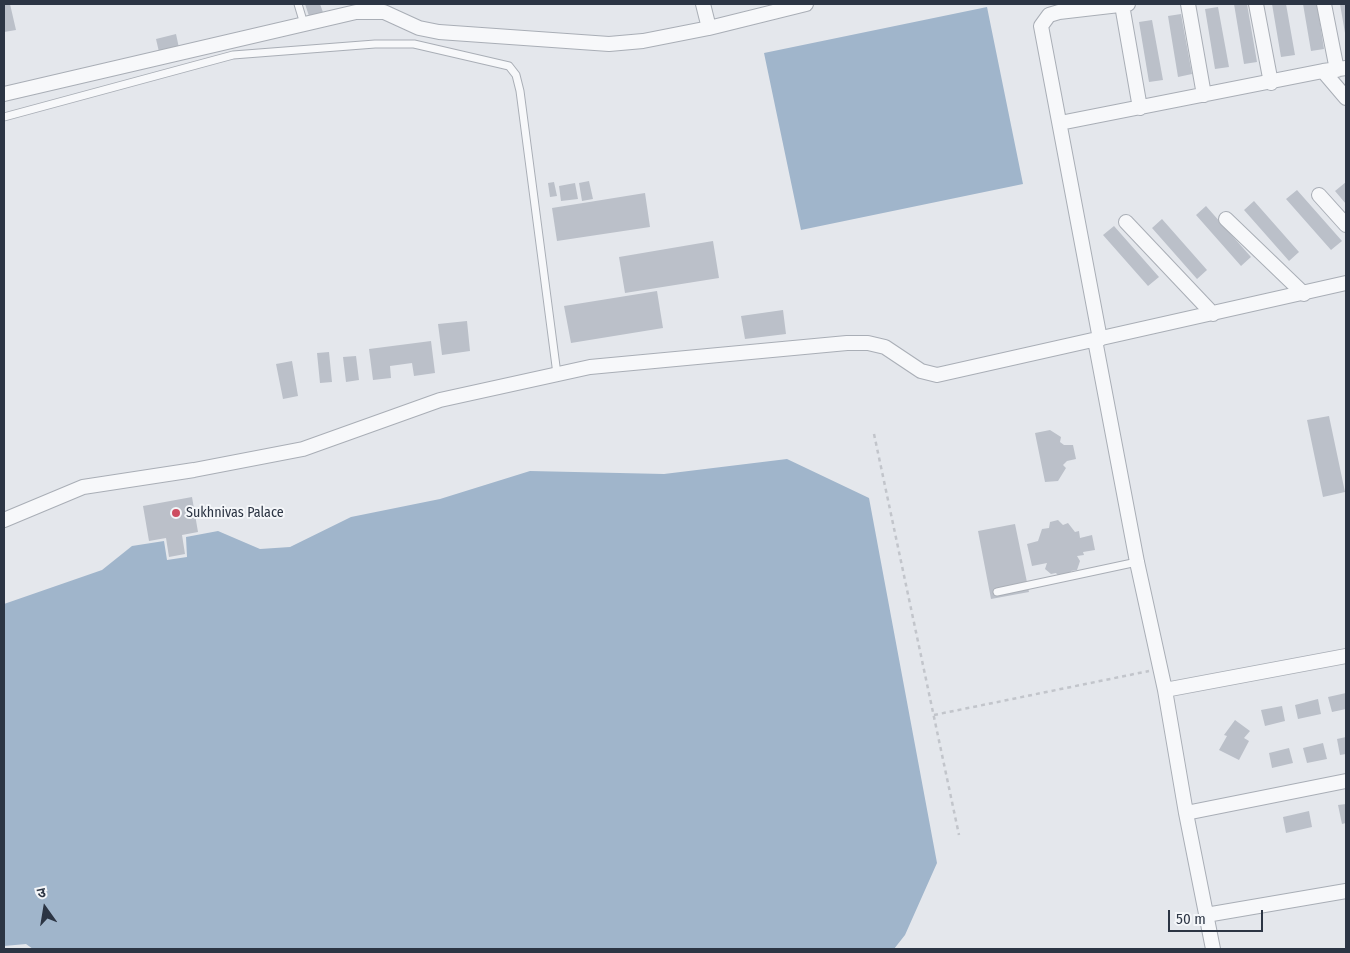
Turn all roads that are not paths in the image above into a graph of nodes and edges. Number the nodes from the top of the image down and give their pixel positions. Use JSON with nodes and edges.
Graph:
{"nodes":[{"id":1,"x":298,"y":4,"type":"edge"},
{"id":2,"x":704,"y":4,"type":"edge"},
{"id":3,"x":806,"y":4,"type":"edge"},
{"id":4,"x":1125,"y":4,"type":"edge"},
{"id":5,"x":1188,"y":4,"type":"edge"},
{"id":6,"x":1256,"y":4,"type":"edge"},
{"id":7,"x":1324,"y":4,"type":"edge"},
{"id":8,"x":304,"y":24,"type":"junction"},
{"id":9,"x":710,"y":28,"type":"junction"},
{"id":10,"x":1335,"y":69,"type":"edge"},
{"id":11,"x":1271,"y":83,"type":"junction"},
{"id":12,"x":4,"y":94,"type":"edge"},
{"id":13,"x":1204,"y":95,"type":"junction"},
{"id":14,"x":1346,"y":98,"type":"edge"},
{"id":15,"x":1140,"y":108,"type":"junction"},
{"id":16,"x":4,"y":118,"type":"edge"},
{"id":17,"x":1060,"y":123,"type":"junction"},
{"id":18,"x":1319,"y":195,"type":"dead end"},
{"id":19,"x":1226,"y":219,"type":"dead end"},
{"id":20,"x":1126,"y":222,"type":"dead end"},
{"id":21,"x":1346,"y":225,"type":"edge"},
{"id":22,"x":1346,"y":283,"type":"edge"},
{"id":23,"x":1304,"y":294,"type":"junction"},
{"id":24,"x":1213,"y":314,"type":"junction"},
{"id":25,"x":1098,"y":339,"type":"junction"},
{"id":26,"x":557,"y":374,"type":"junction"},
{"id":27,"x":4,"y":520,"type":"edge"},
{"id":28,"x":1137,"y":562,"type":"junction"},
{"id":29,"x":997,"y":592,"type":"dead end"},
{"id":30,"x":1346,"y":656,"type":"edge"},
{"id":31,"x":1165,"y":690,"type":"junction"},
{"id":32,"x":1346,"y":781,"type":"edge"},
{"id":33,"x":1186,"y":813,"type":"junction"},
{"id":34,"x":1346,"y":891,"type":"edge"},
{"id":35,"x":1206,"y":915,"type":"junction"},
{"id":36,"x":1213,"y":949,"type":"edge"}],
"edges":[{"from":1,"to":8,"type":"lane"},
{"from":2,"to":9,"type":"street"},
{"from":3,"to":9,"type":"street"},
{"from":4,"to":15,"type":"street"},
{"from":4,"to":17,"type":"street"},
{"from":5,"to":13,"type":"street"},
{"from":6,"to":11,"type":"street"},
{"from":7,"to":10,"type":"street"},
{"from":8,"to":9,"type":"street"},
{"from":8,"to":12,"type":"street"},
{"from":10,"to":11,"type":"street"},
{"from":10,"to":14,"type":"street"},
{"from":11,"to":13,"type":"street"},
{"from":13,"to":15,"type":"street"},
{"from":15,"to":17,"type":"street"},
{"from":16,"to":26,"type":"lane"},
{"from":17,"to":25,"type":"street"},
{"from":18,"to":21,"type":"street"},
{"from":19,"to":23,"type":"street"},
{"from":20,"to":24,"type":"street"},
{"from":22,"to":23,"type":"street"},
{"from":23,"to":24,"type":"street"},
{"from":24,"to":25,"type":"street"},
{"from":25,"to":26,"type":"street"},
{"from":25,"to":28,"type":"street"},
{"from":26,"to":27,"type":"street"},
{"from":28,"to":29,"type":"lane"},
{"from":28,"to":31,"type":"street"},
{"from":30,"to":31,"type":"street"},
{"from":31,"to":33,"type":"street"},
{"from":32,"to":33,"type":"street"},
{"from":33,"to":35,"type":"street"},
{"from":34,"to":35,"type":"street"},
{"from":35,"to":36,"type":"street"}]}
